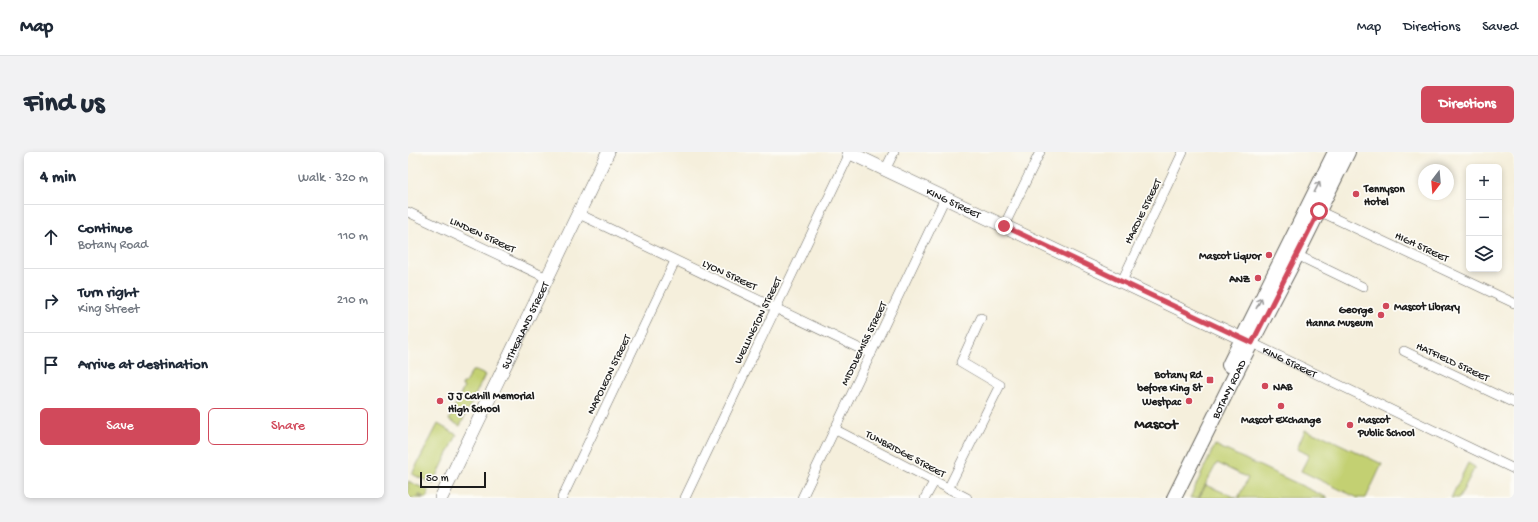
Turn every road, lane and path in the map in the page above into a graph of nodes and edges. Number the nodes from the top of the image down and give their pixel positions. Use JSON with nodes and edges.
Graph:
{"nodes":[{"id":1,"x":608,"y":152,"type":"edge"},
{"id":2,"x":894,"y":152,"type":"edge"},
{"id":3,"x":1040,"y":152,"type":"edge"},
{"id":4,"x":1184,"y":152,"type":"edge"},
{"id":5,"x":1335,"y":152,"type":"edge"},
{"id":6,"x":1348,"y":152,"type":"edge"},
{"id":7,"x":849,"y":153,"type":"edge"},
{"id":8,"x":885,"y":170,"type":"junction"},
{"id":9,"x":945,"y":198,"type":"junction"},
{"id":10,"x":1319,"y":211,"type":"junction"},
{"id":11,"x":408,"y":212,"type":"edge"},
{"id":12,"x":579,"y":214,"type":"junction"},
{"id":13,"x":1004,"y":226,"type":"junction"},
{"id":14,"x":1297,"y":255,"type":"junction"},
{"id":15,"x":675,"y":261,"type":"junction"},
{"id":16,"x":547,"y":278,"type":"junction"},
{"id":17,"x":1122,"y":281,"type":"junction"},
{"id":18,"x":1363,"y":287,"type":"dead end"},
{"id":19,"x":1514,"y":303,"type":"edge"},
{"id":20,"x":776,"y":308,"type":"junction"},
{"id":21,"x":981,"y":318,"type":"dead end"},
{"id":22,"x":1247,"y":341,"type":"junction"},
{"id":23,"x":1404,"y":351,"type":"dead end"},
{"id":24,"x":871,"y":354,"type":"junction"},
{"id":25,"x":1514,"y":403,"type":"edge"},
{"id":26,"x":834,"y":429,"type":"junction"},
{"id":27,"x":1514,"y":469,"type":"edge"},
{"id":28,"x":934,"y":482,"type":"junction"},
{"id":29,"x":948,"y":488,"type":"junction"},
{"id":30,"x":441,"y":498,"type":"edge"},
{"id":31,"x":562,"y":498,"type":"edge"},
{"id":32,"x":685,"y":498,"type":"edge"},
{"id":33,"x":802,"y":498,"type":"edge"},
{"id":34,"x":925,"y":498,"type":"edge"},
{"id":35,"x":967,"y":498,"type":"edge"},
{"id":36,"x":1165,"y":498,"type":"edge"},
{"id":37,"x":1174,"y":498,"type":"edge"}],
"edges":[{"from":1,"to":12,"type":"main road","name":"SUTHERLAND STREET"},
{"from":2,"to":8,"type":"street"},
{"from":3,"to":13,"type":"street"},
{"from":4,"to":17,"type":"street","name":"HARDIE STREET"},
{"from":22,"to":5,"type":"main road","name":"BOTANY ROAD","one_way":true},
{"from":6,"to":10,"type":"main road","name":"BOTANY ROAD"},
{"from":7,"to":8,"type":"main road","name":"KING STREET"},
{"from":7,"to":20,"type":"street","name":"WELLINGTON STREET"},
{"from":8,"to":9,"type":"main road","name":"KING STREET"},
{"from":9,"to":13,"type":"main road","name":"KING STREET"},
{"from":9,"to":24,"type":"street","name":"MIDDLEMISS STREET"},
{"from":10,"to":14,"type":"main road","name":"BOTANY ROAD"},
{"from":10,"to":19,"type":"street","name":"HIGH STREET"},
{"from":11,"to":16,"type":"street","name":"LINDEN STREET"},
{"from":12,"to":15,"type":"street","name":"LYON STREET"},
{"from":12,"to":16,"type":"main road","name":"SUTHERLAND STREET"},
{"from":13,"to":17,"type":"main road","name":"KING STREET"},
{"from":14,"to":18,"type":"street"},
{"from":14,"to":22,"type":"main road","name":"BOTANY ROAD"},
{"from":15,"to":20,"type":"street","name":"LYON STREET"},
{"from":15,"to":31,"type":"street","name":"NAPOLEON STREET"},
{"from":16,"to":30,"type":"main road","name":"SUTHERLAND STREET"},
{"from":17,"to":22,"type":"main road","name":"KING STREET"},
{"from":20,"to":24,"type":"street","name":"LYON STREET"},
{"from":20,"to":32,"type":"street","name":"WELLINGTON STREET"},
{"from":21,"to":29,"type":"street"},
{"from":22,"to":27,"type":"street","name":"KING STREET"},
{"from":22,"to":36,"type":"main road","name":"BOTANY ROAD"},
{"from":22,"to":37,"type":"main road","name":"BOTANY ROAD"},
{"from":23,"to":25,"type":"street","name":"HATFIELD STREET"},
{"from":24,"to":26,"type":"street","name":"MIDDLEMISS STREET"},
{"from":26,"to":28,"type":"street","name":"TUNBRIDGE STREET"},
{"from":26,"to":33,"type":"street","name":"MIDDLEMISS STREET"},
{"from":28,"to":29,"type":"street","name":"TUNBRIDGE STREET"},
{"from":28,"to":34,"type":"street"},
{"from":29,"to":35,"type":"street","name":"TUNBRIDGE STREET"}]}
